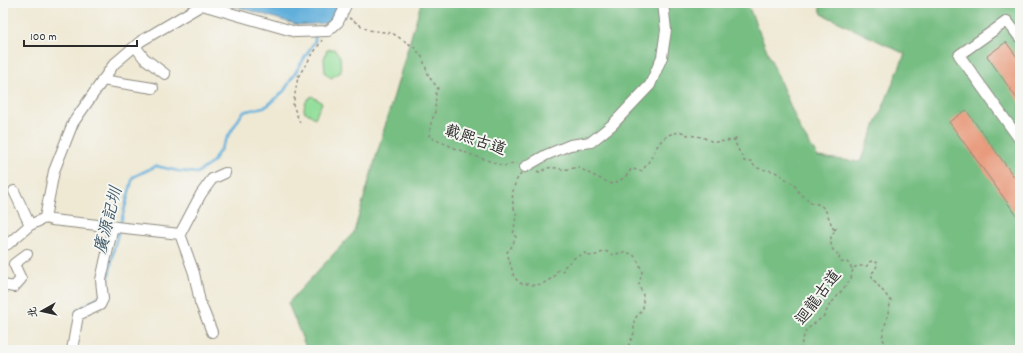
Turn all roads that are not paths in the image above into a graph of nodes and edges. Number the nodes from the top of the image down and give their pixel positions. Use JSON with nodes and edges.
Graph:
{"nodes":[{"id":1,"x":347,"y":3,"type":"edge"},
{"id":2,"x":663,"y":3,"type":"edge"},
{"id":3,"x":202,"y":4,"type":"edge"},
{"id":4,"x":1020,"y":38,"type":"edge"},
{"id":5,"x":135,"y":46,"type":"junction"},
{"id":6,"x":165,"y":74,"type":"dead end"},
{"id":7,"x":102,"y":80,"type":"junction"},
{"id":8,"x":154,"y":88,"type":"dead end"},
{"id":9,"x":1020,"y":140,"type":"edge"},
{"id":10,"x":525,"y":167,"type":"road end"},
{"id":11,"x":225,"y":173,"type":"dead end"},
{"id":12,"x":14,"y":191,"type":"dead end"},
{"id":13,"x":45,"y":218,"type":"junction"},
{"id":14,"x":30,"y":225,"type":"junction"},
{"id":15,"x":118,"y":227,"type":"junction"},
{"id":16,"x":180,"y":234,"type":"junction"},
{"id":17,"x":3,"y":246,"type":"edge"},
{"id":18,"x":27,"y":254,"type":"dead end"},
{"id":19,"x":3,"y":285,"type":"edge"},
{"id":20,"x":212,"y":332,"type":"dead end"},
{"id":21,"x":72,"y":350,"type":"edge"}],
"edges":[{"from":1,"to":3,"type":"lane"},
{"from":2,"to":10,"type":"lane"},
{"from":3,"to":5,"type":"lane"},
{"from":4,"to":9,"type":"lane"},
{"from":5,"to":6,"type":"lane"},
{"from":5,"to":7,"type":"lane"},
{"from":7,"to":8,"type":"lane"},
{"from":7,"to":13,"type":"lane"},
{"from":11,"to":16,"type":"lane"},
{"from":12,"to":14,"type":"lane"},
{"from":13,"to":14,"type":"lane"},
{"from":13,"to":15,"type":"lane"},
{"from":14,"to":17,"type":"lane"},
{"from":15,"to":16,"type":"lane"},
{"from":15,"to":21,"type":"lane"},
{"from":16,"to":20,"type":"lane"},
{"from":18,"to":19,"type":"lane"}]}
